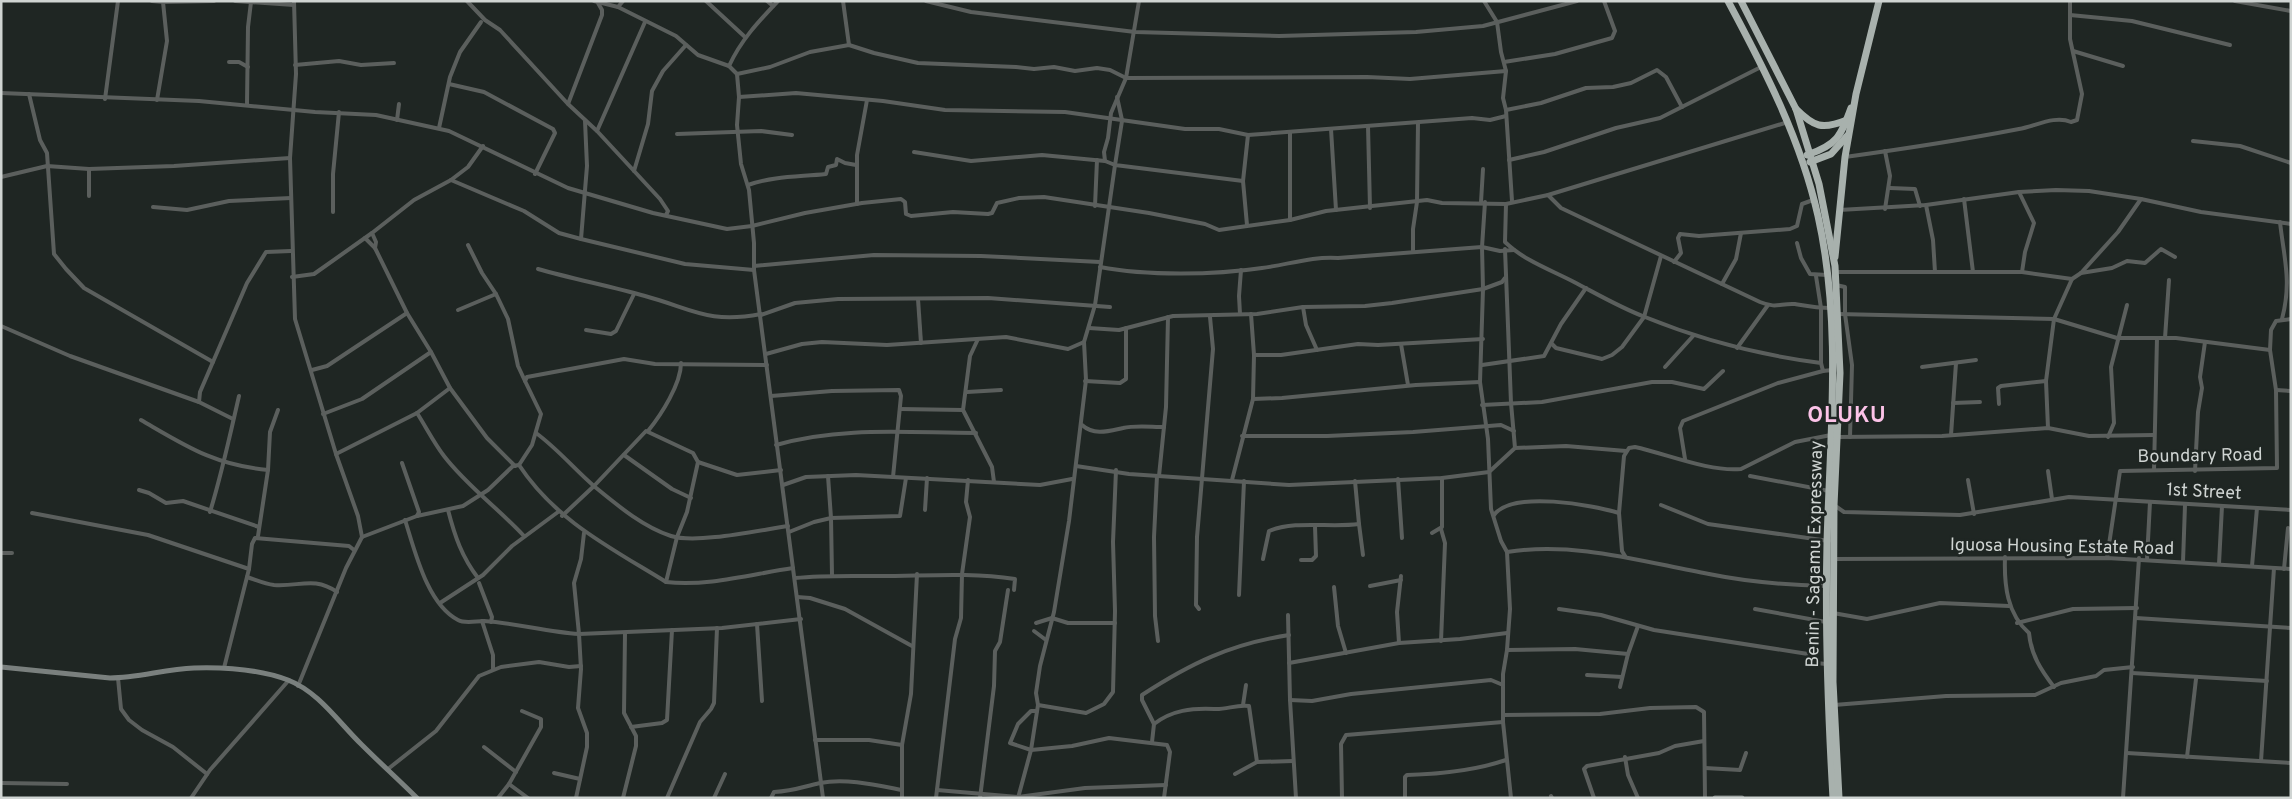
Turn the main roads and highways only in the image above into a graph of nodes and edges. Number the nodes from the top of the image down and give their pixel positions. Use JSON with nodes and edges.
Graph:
{"nodes":[{"id":1,"x":1728,"y":1,"type":"edge"},
{"id":2,"x":1741,"y":1,"type":"edge"},
{"id":3,"x":1879,"y":1,"type":"edge"},
{"id":4,"x":1855,"y":98,"type":"junction"},
{"id":5,"x":1796,"y":109,"type":"junction"},
{"id":6,"x":1847,"y":120,"type":"junction"},
{"id":7,"x":1850,"y":132,"type":"junction"},
{"id":8,"x":1812,"y":158,"type":"junction"},
{"id":9,"x":1803,"y":161,"type":"junction"},
{"id":10,"x":1835,"y":269,"type":"junction"},
{"id":11,"x":1835,"y":436,"type":"junction"},
{"id":12,"x":1830,"y":542,"type":"junction"},
{"id":13,"x":1830,"y":682,"type":"junction"},
{"id":14,"x":1832,"y":798,"type":"edge"},
{"id":15,"x":1839,"y":798,"type":"edge"}],
"edges":[{"from":1,"to":9,"type":"highway","name":"Benin - Sagamu Expressway"},
{"from":2,"to":5,"type":"highway"},
{"from":3,"to":4,"type":"highway"},
{"from":4,"to":6,"type":"highway"},
{"from":4,"to":7,"type":"highway"},
{"from":5,"to":6,"type":"highway"},
{"from":5,"to":8,"type":"highway"},
{"from":6,"to":8,"type":"highway"},
{"from":7,"to":8,"type":"highway"},
{"from":7,"to":10,"type":"highway"},
{"from":8,"to":9,"type":"highway"},
{"from":8,"to":10,"type":"highway"},
{"from":9,"to":11,"type":"highway","name":"Benin - Sagamu Expressway"},
{"from":10,"to":11,"type":"highway"},
{"from":11,"to":12,"type":"highway","name":"Benin - Sagamu Expressway"},
{"from":11,"to":12,"type":"highway"},
{"from":12,"to":13,"type":"highway"},
{"from":12,"to":13,"type":"highway","name":"Benin - Sagamu Expressway"},
{"from":13,"to":14,"type":"highway","name":"Benin - Sagamu Expressway"},
{"from":13,"to":15,"type":"highway"}]}
